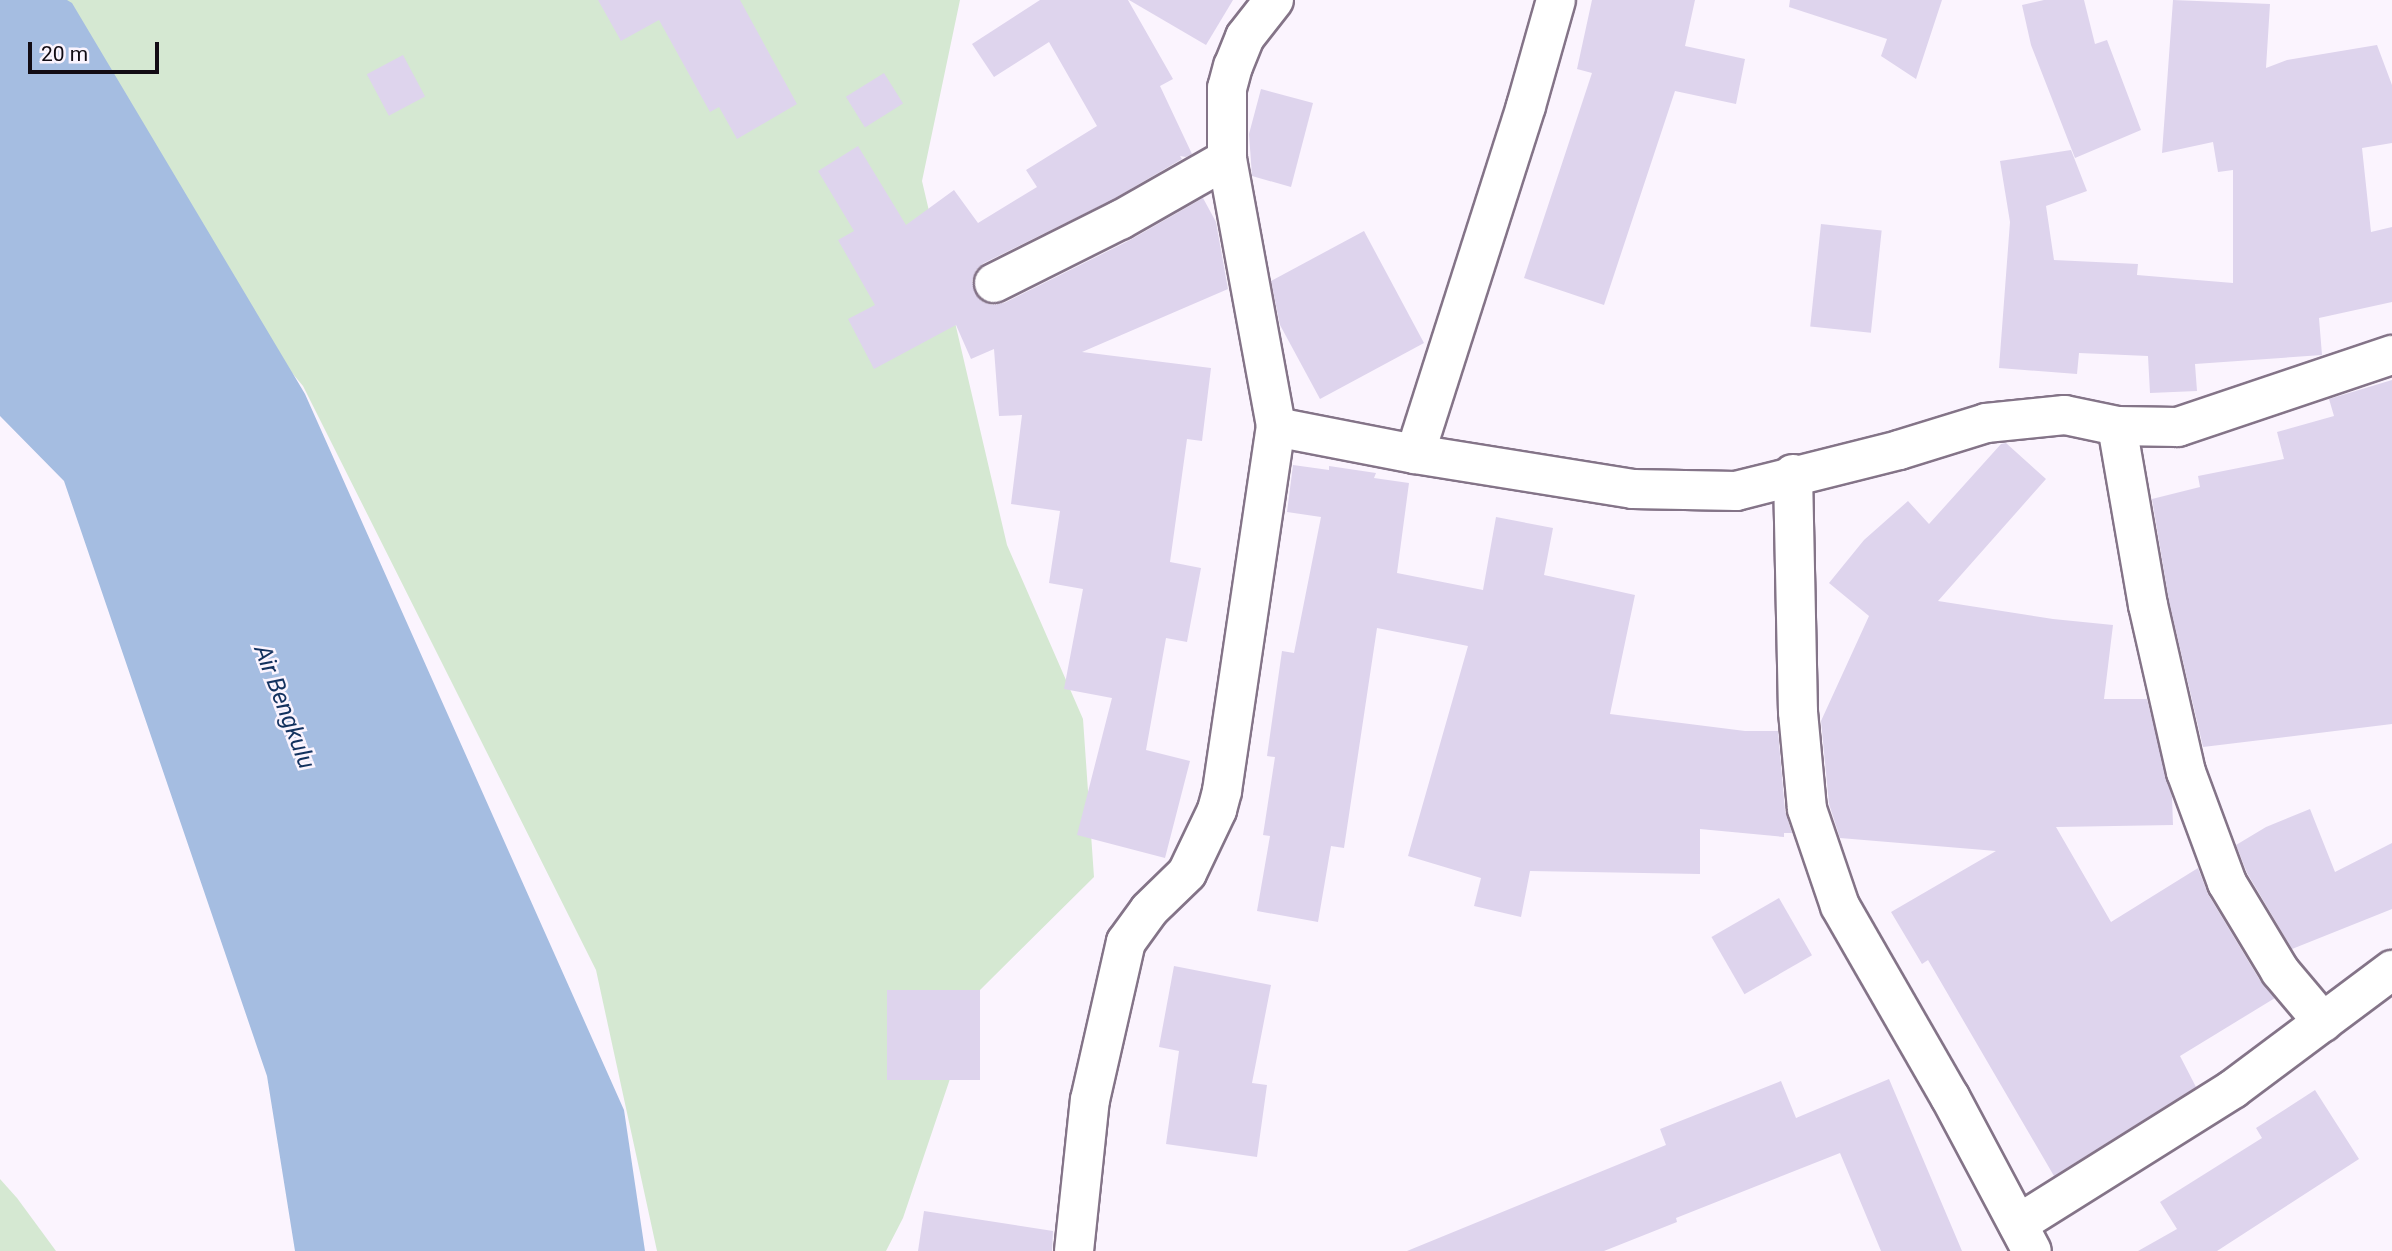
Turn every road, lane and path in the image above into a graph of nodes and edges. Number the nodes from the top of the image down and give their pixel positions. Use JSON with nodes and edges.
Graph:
{"nodes":[{"id":1,"x":1275,"y":0,"type":"edge"},
{"id":2,"x":1556,"y":0,"type":"edge"},
{"id":3,"x":1227,"y":159,"type":"junction"},
{"id":4,"x":994,"y":283,"type":"dead end"},
{"id":5,"x":2392,"y":355,"type":"edge"},
{"id":6,"x":2117,"y":426,"type":"junction"},
{"id":7,"x":1276,"y":427,"type":"junction"},
{"id":8,"x":1415,"y":454,"type":"junction"},
{"id":9,"x":1793,"y":474,"type":"junction"},
{"id":10,"x":2392,"y":970,"type":"edge"},
{"id":11,"x":2323,"y":1022,"type":"junction"},
{"id":12,"x":2025,"y":1238,"type":"edge"},
{"id":13,"x":1074,"y":1251,"type":"edge"}],
"edges":[{"from":1,"to":3,"type":"street"},
{"from":2,"to":8,"type":"street"},
{"from":3,"to":4,"type":"street"},
{"from":3,"to":7,"type":"street"},
{"from":5,"to":6,"type":"street"},
{"from":6,"to":9,"type":"street"},
{"from":6,"to":11,"type":"street"},
{"from":7,"to":8,"type":"street"},
{"from":7,"to":13,"type":"street"},
{"from":8,"to":9,"type":"street"},
{"from":9,"to":12,"type":"street"},
{"from":10,"to":11,"type":"street"},
{"from":11,"to":12,"type":"street"}]}
